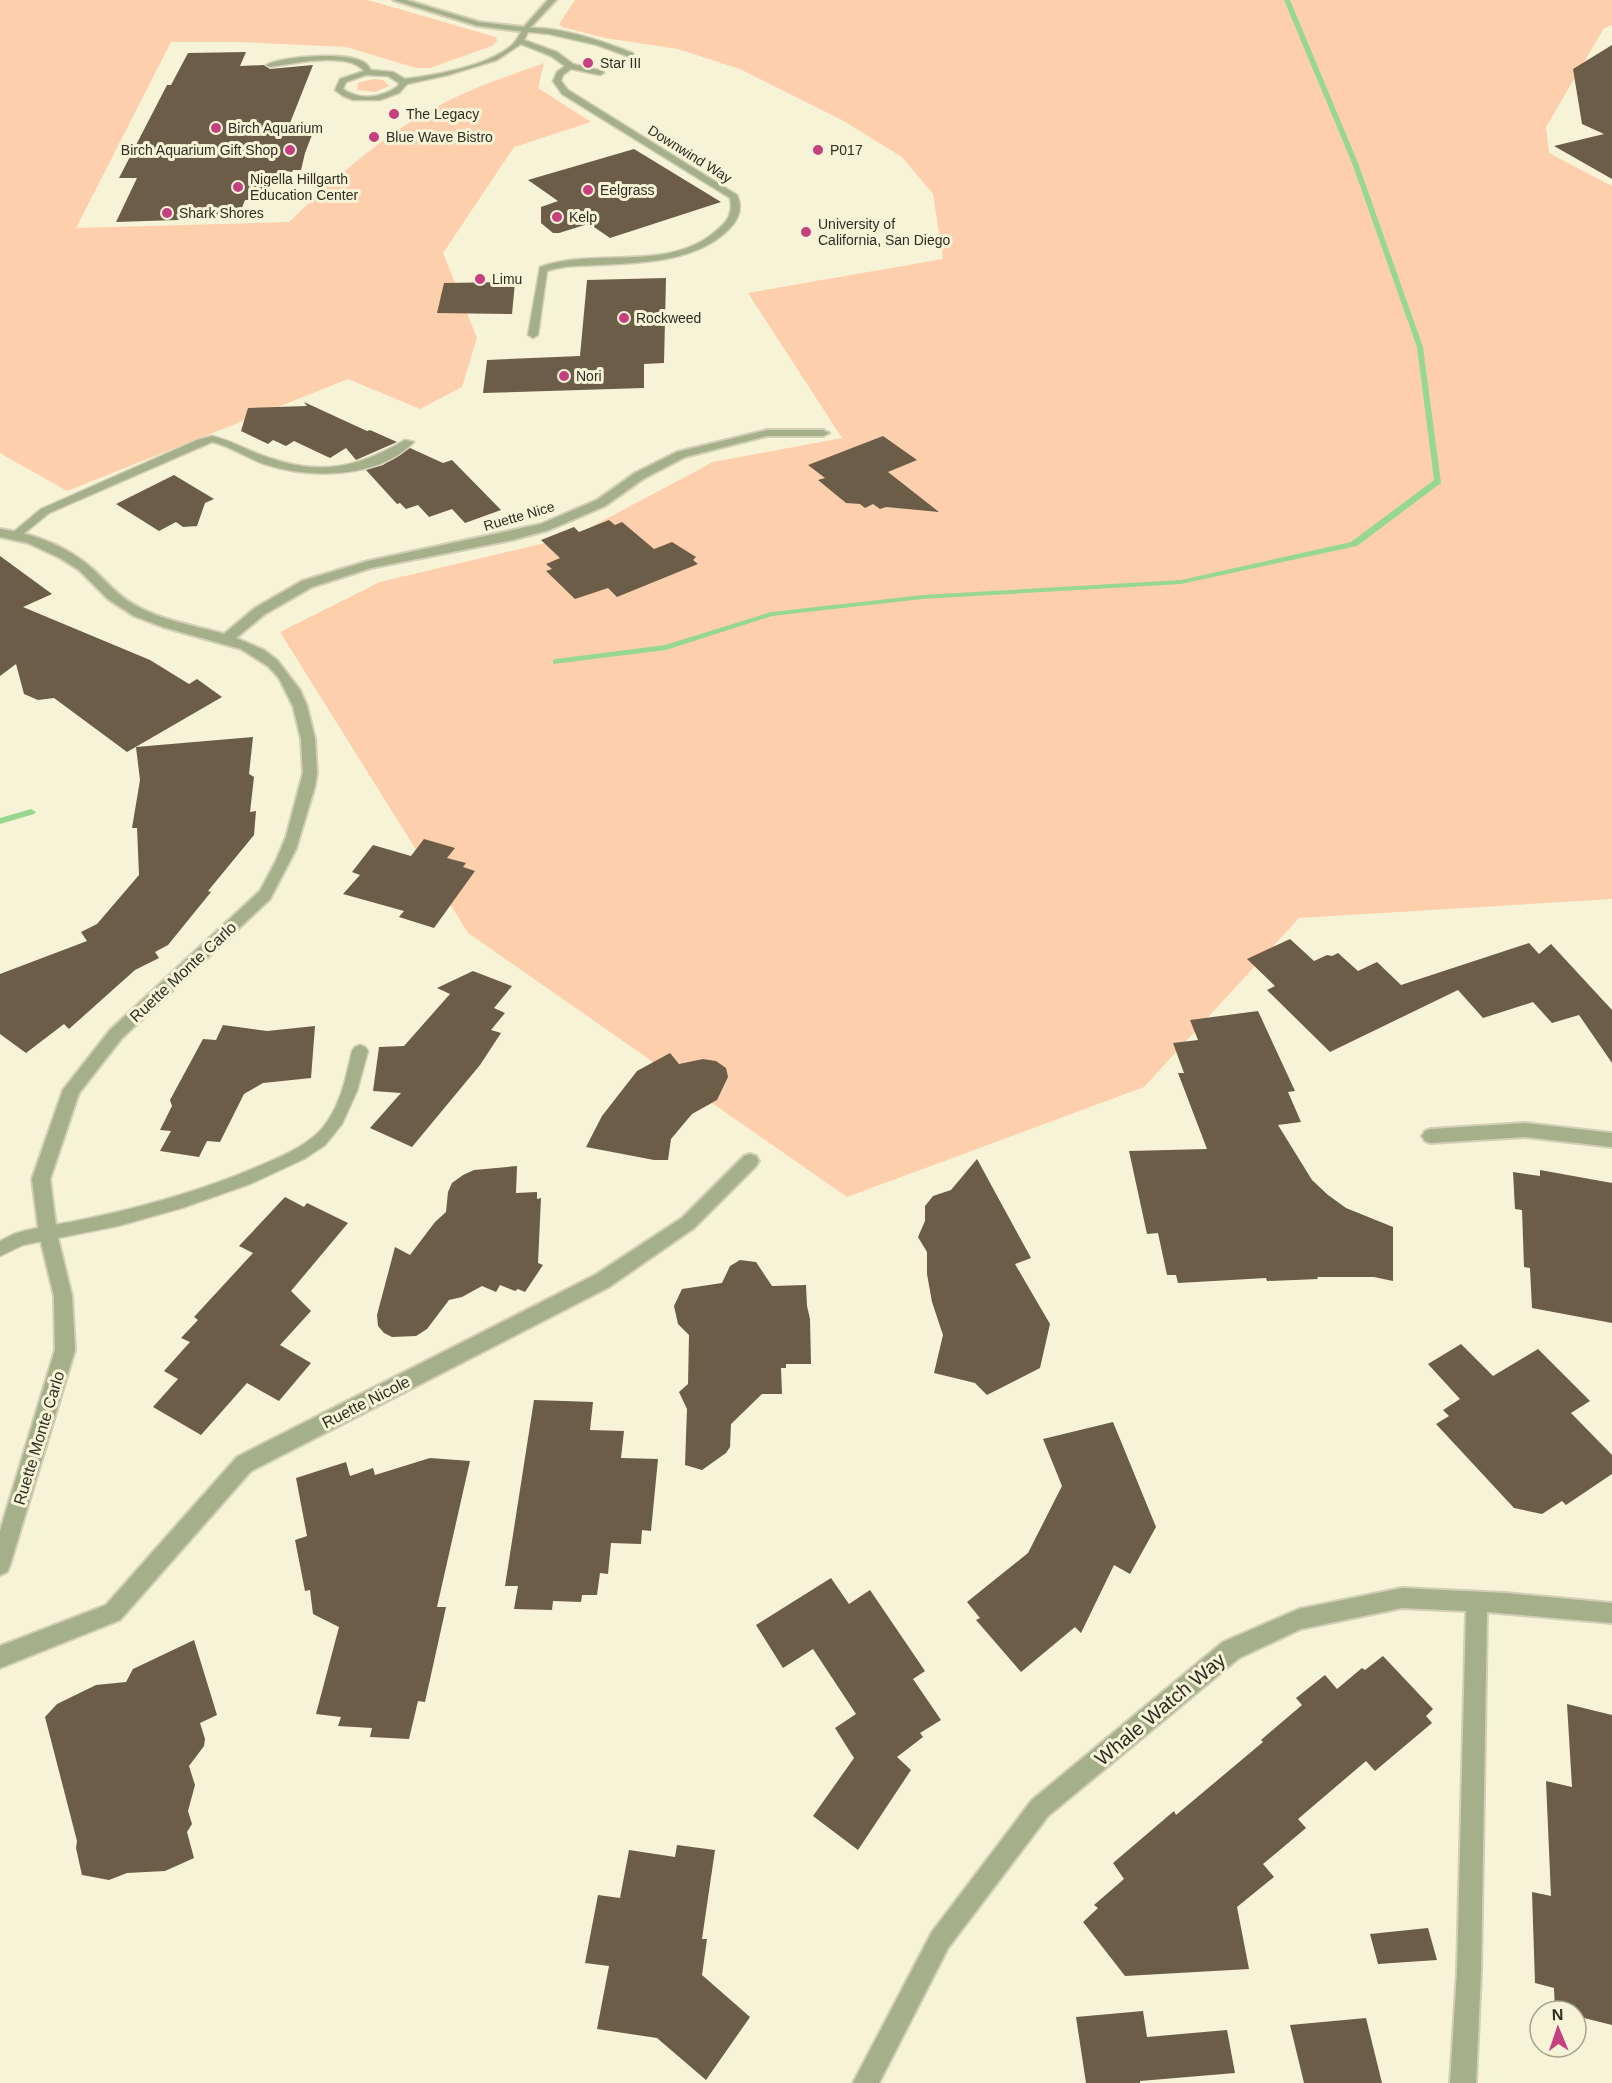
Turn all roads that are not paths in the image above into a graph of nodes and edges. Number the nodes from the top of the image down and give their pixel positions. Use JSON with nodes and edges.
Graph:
{"nodes":[{"id":1,"x":397,"y":0,"type":"edge"},
{"id":2,"x":552,"y":0,"type":"edge"},
{"id":3,"x":526,"y":30,"type":"junction"},
{"id":4,"x":519,"y":41,"type":"junction"},
{"id":5,"x":630,"y":54,"type":"dead end"},
{"id":6,"x":270,"y":65,"type":"dead end"},
{"id":7,"x":570,"y":66,"type":"junction"},
{"id":8,"x":369,"y":73,"type":"junction"},
{"id":9,"x":600,"y":74,"type":"dead end"},
{"id":10,"x":403,"y":82,"type":"junction"},
{"id":11,"x":533,"y":335,"type":"dead end"},
{"id":12,"x":823,"y":433,"type":"dead end"},
{"id":13,"x":409,"y":442,"type":"dead end"},
{"id":14,"x":0,"y":534,"type":"edge"},
{"id":15,"x":17,"y":534,"type":"junction"},
{"id":16,"x":225,"y":639,"type":"junction"},
{"id":17,"x":360,"y":1051,"type":"dead end"},
{"id":18,"x":1431,"y":1136,"type":"dead end"},
{"id":19,"x":1612,"y":1140,"type":"edge"},
{"id":20,"x":750,"y":1161,"type":"dead end"},
{"id":21,"x":48,"y":1234,"type":"junction"},
{"id":22,"x":0,"y":1249,"type":"edge"},
{"id":23,"x":0,"y":1565,"type":"edge"},
{"id":24,"x":1477,"y":1602,"type":"junction"},
{"id":25,"x":1612,"y":1613,"type":"edge"},
{"id":26,"x":0,"y":1657,"type":"edge"},
{"id":27,"x":866,"y":2083,"type":"edge"},
{"id":28,"x":1463,"y":2083,"type":"edge"}],
"edges":[{"from":1,"to":3,"type":"street"},
{"from":2,"to":3,"type":"street"},
{"from":3,"to":4,"type":"lane"},
{"from":3,"to":5,"type":"lane"},
{"from":4,"to":7,"type":"lane"},
{"from":4,"to":10,"type":"lane"},
{"from":6,"to":8,"type":"lane"},
{"from":7,"to":9,"type":"lane"},
{"from":7,"to":11,"type":"lane","name":"Downwind Way"},
{"from":8,"to":10,"type":"lane"},
{"from":8,"to":10,"type":"lane"},
{"from":12,"to":16,"type":"street","name":"Ruette Nice"},
{"from":13,"to":15,"type":"lane"},
{"from":14,"to":15,"type":"street"},
{"from":15,"to":16,"type":"street","name":"Ruette Monte Carlo"},
{"from":16,"to":21,"type":"street","name":"Ruette Monte Carlo"},
{"from":17,"to":21,"type":"lane"},
{"from":18,"to":19,"type":"street"},
{"from":20,"to":26,"type":"street","name":"Ruette Nicole"},
{"from":21,"to":22,"type":"lane"},
{"from":21,"to":23,"type":"street","name":"Ruette Monte Carlo"},
{"from":24,"to":25,"type":"street","name":"Whale Watch Way"},
{"from":24,"to":27,"type":"street","name":"Whale Watch Way"},
{"from":24,"to":28,"type":"street"}]}
